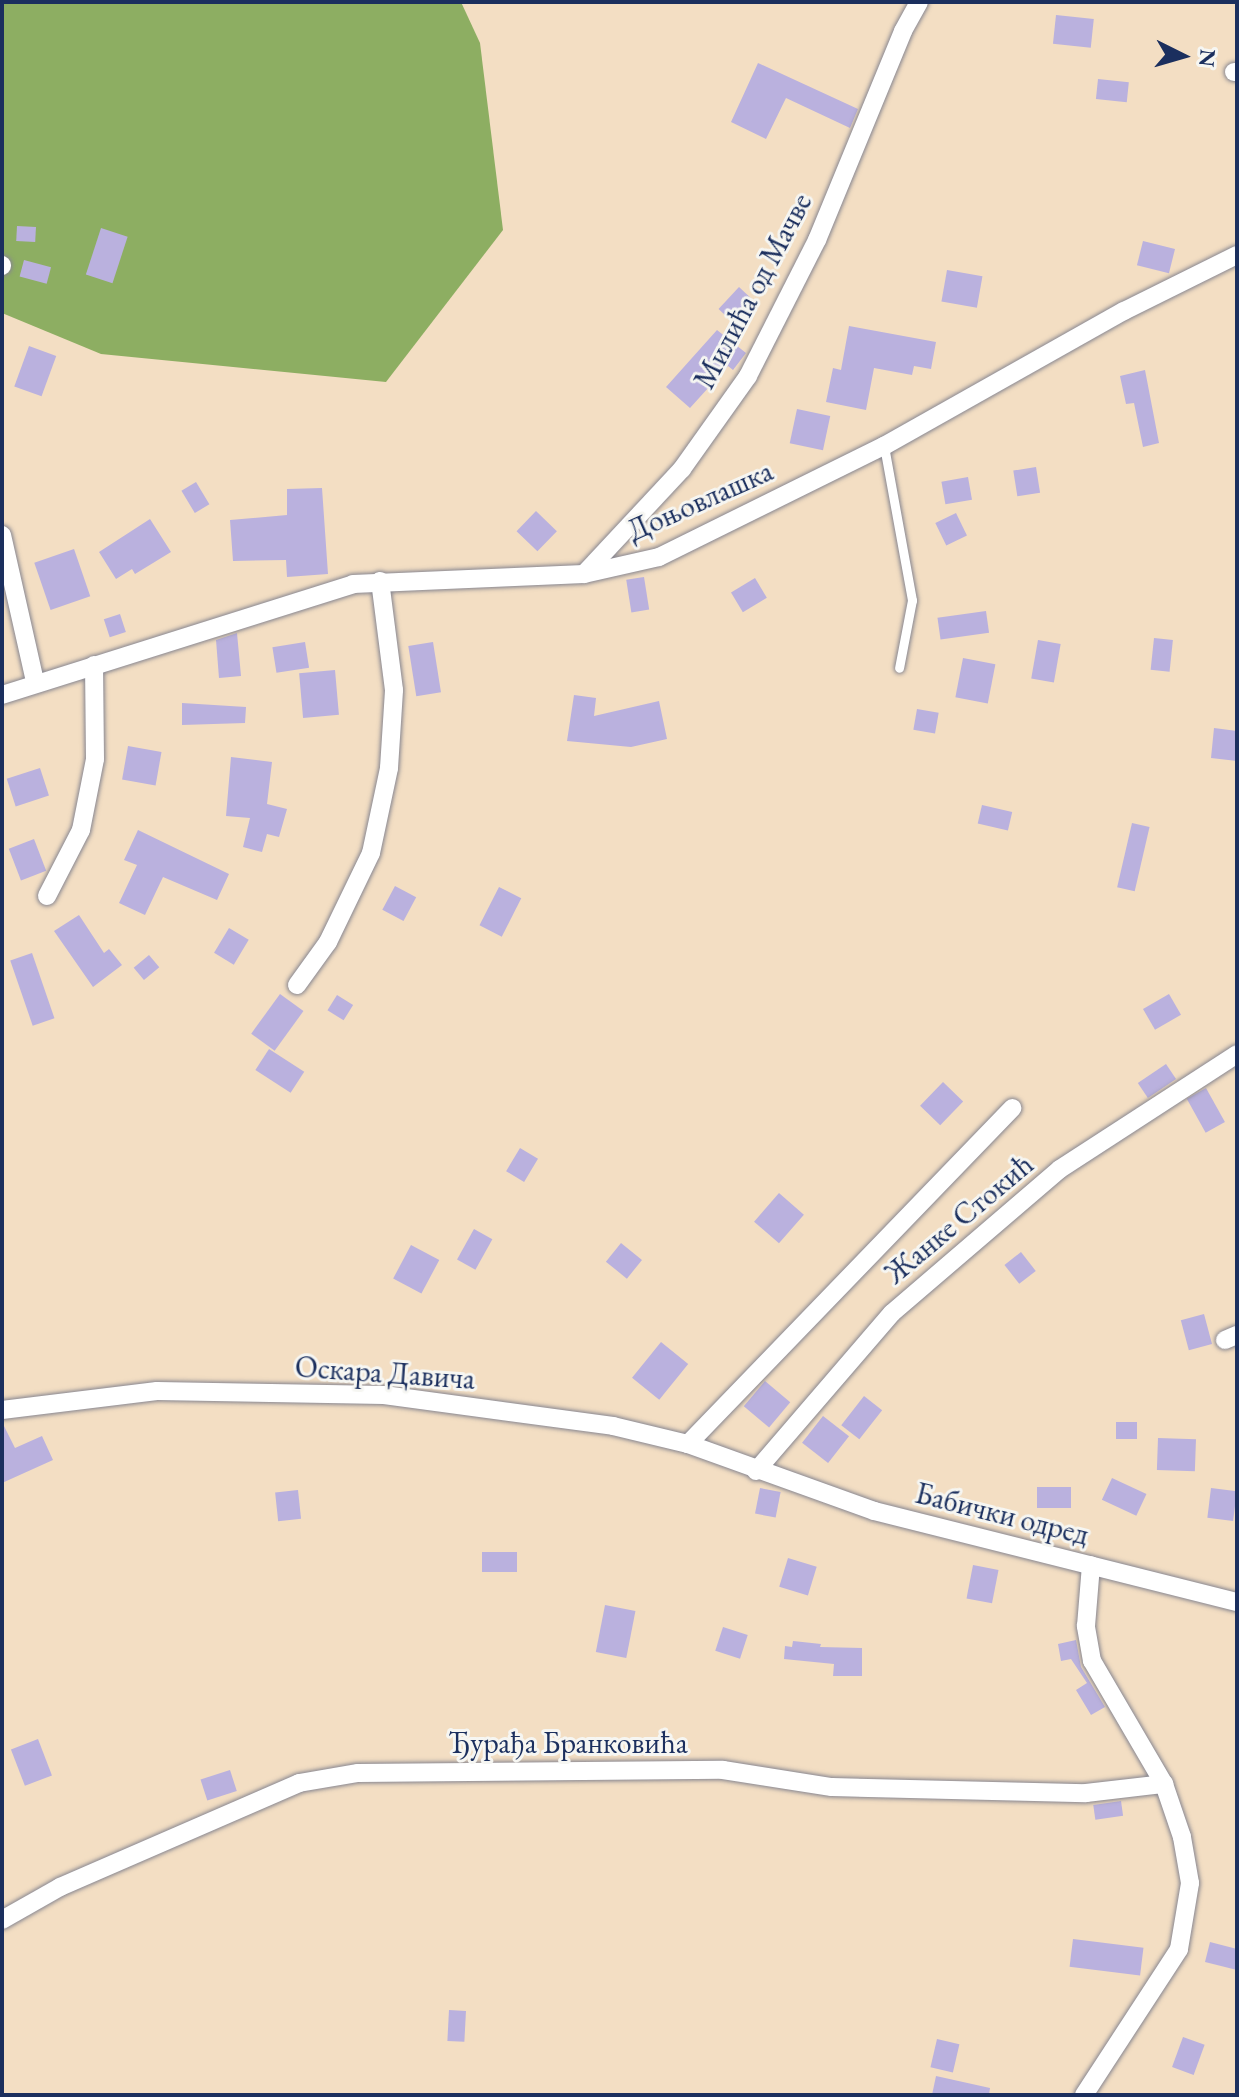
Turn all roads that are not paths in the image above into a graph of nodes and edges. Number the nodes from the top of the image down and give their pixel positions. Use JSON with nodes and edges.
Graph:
{"nodes":[{"id":1,"x":919,"y":2,"type":"edge"},
{"id":2,"x":1237,"y":255,"type":"edge"},
{"id":3,"x":884,"y":446,"type":"junction"},
{"id":4,"x":2,"y":535,"type":"edge"},
{"id":5,"x":584,"y":574,"type":"junction"},
{"id":6,"x":380,"y":581,"type":"junction"},
{"id":7,"x":94,"y":665,"type":"junction"},
{"id":8,"x":899,"y":668,"type":"dead end"},
{"id":9,"x":35,"y":682,"type":"junction"},
{"id":10,"x":2,"y":695,"type":"edge"},
{"id":11,"x":47,"y":896,"type":"dead end"},
{"id":12,"x":297,"y":985,"type":"dead end"},
{"id":13,"x":1237,"y":1054,"type":"edge"},
{"id":14,"x":1013,"y":1108,"type":"dead end"},
{"id":15,"x":2,"y":1410,"type":"edge"},
{"id":16,"x":688,"y":1444,"type":"junction"},
{"id":17,"x":756,"y":1471,"type":"junction"},
{"id":18,"x":1091,"y":1565,"type":"junction"},
{"id":19,"x":1237,"y":1602,"type":"edge"},
{"id":20,"x":1164,"y":1784,"type":"junction"},
{"id":21,"x":2,"y":1920,"type":"edge"},
{"id":22,"x":1084,"y":2095,"type":"edge"}],
"edges":[{"from":1,"to":5,"type":"street","name":"Милића од Мачве"},
{"from":2,"to":3,"type":"street","name":"Доњовлашка"},
{"from":3,"to":5,"type":"street","name":"Доњовлашка"},
{"from":3,"to":8,"type":"lane"},
{"from":4,"to":9,"type":"street"},
{"from":5,"to":6,"type":"street","name":"Доњовлашка"},
{"from":6,"to":7,"type":"street","name":"Доњовлашка"},
{"from":6,"to":12,"type":"street"},
{"from":7,"to":9,"type":"street","name":"Доњовлашка"},
{"from":7,"to":11,"type":"street"},
{"from":9,"to":10,"type":"street","name":"Доњовлашка"},
{"from":13,"to":17,"type":"street","name":"Жанке Стокић"},
{"from":14,"to":16,"type":"street"},
{"from":15,"to":16,"type":"street","name":"Оскара Давича"},
{"from":16,"to":17,"type":"street","name":"Оскара Давича"},
{"from":17,"to":18,"type":"street","name":"Бабички одред"},
{"from":18,"to":19,"type":"street","name":"Бабички одред"},
{"from":18,"to":20,"type":"street"},
{"from":20,"to":21,"type":"street","name":"Ђурађа Бранковића"},
{"from":20,"to":22,"type":"street"}]}
